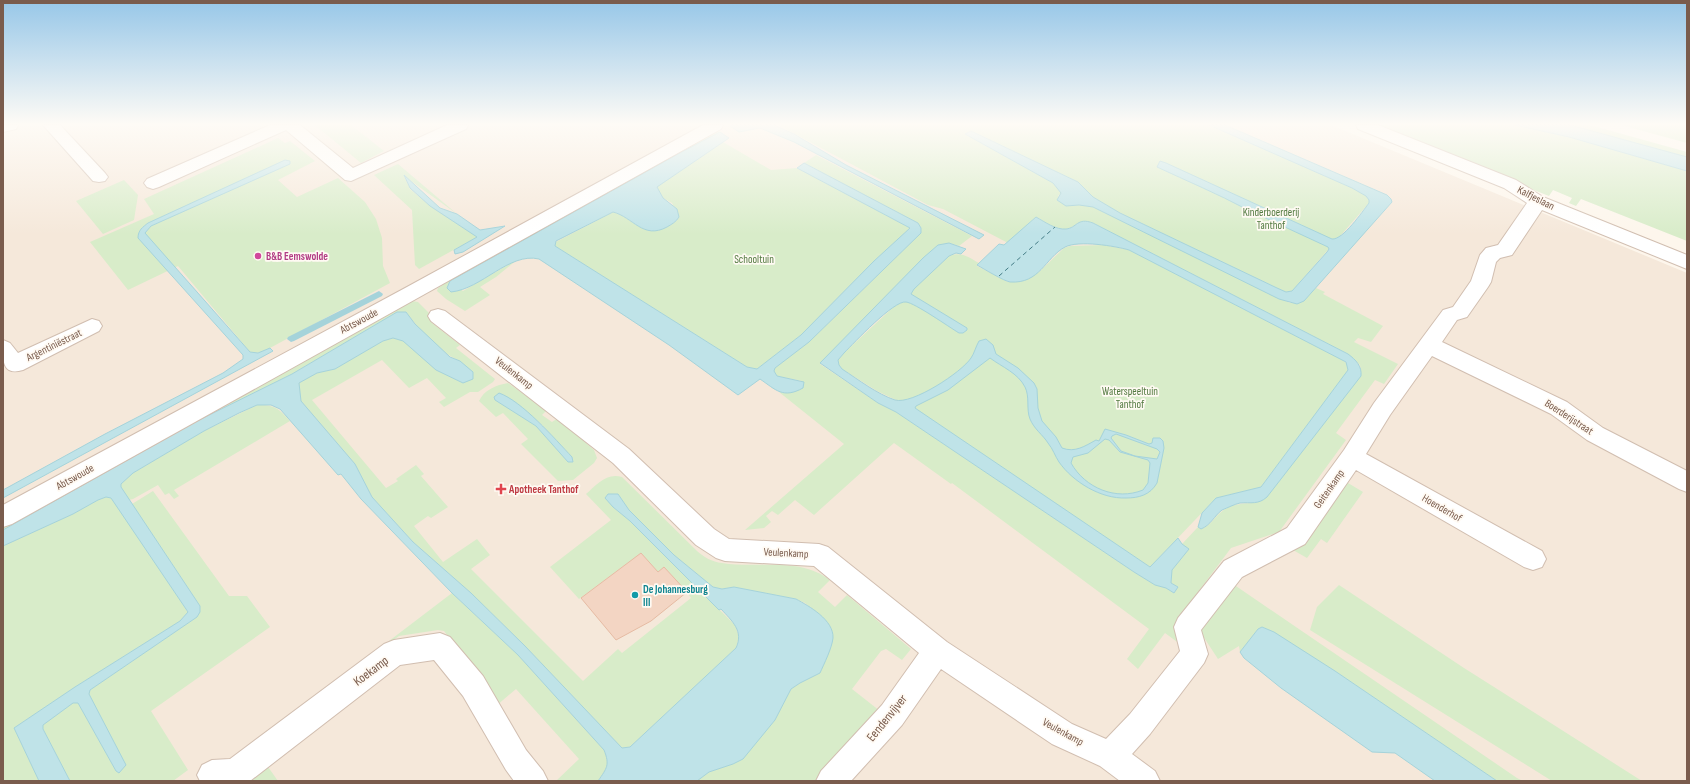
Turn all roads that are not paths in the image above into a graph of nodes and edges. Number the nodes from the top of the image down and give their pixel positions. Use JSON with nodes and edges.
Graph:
{"nodes":[{"id":1,"x":85,"y":162,"type":"edge"},
{"id":2,"x":201,"y":162,"type":"edge"},
{"id":3,"x":334,"y":162,"type":"edge"},
{"id":4,"x":382,"y":162,"type":"edge"},
{"id":5,"x":649,"y":162,"type":"edge"},
{"id":6,"x":1455,"y":162,"type":"edge"},
{"id":7,"x":99,"y":177,"type":"dead end"},
{"id":8,"x":153,"y":183,"type":"dead end"},
{"id":9,"x":1537,"y":201,"type":"junction"},
{"id":10,"x":1687,"y":262,"type":"edge"},
{"id":11,"x":438,"y":316,"type":"dead end"},
{"id":12,"x":92,"y":326,"type":"dead end"},
{"id":13,"x":1429,"y":344,"type":"junction"},
{"id":14,"x":7,"y":361,"type":"edge"},
{"id":15,"x":1352,"y":457,"type":"junction"},
{"id":16,"x":1687,"y":482,"type":"edge"},
{"id":17,"x":3,"y":517,"type":"edge"},
{"id":18,"x":1533,"y":559,"type":"dead end"},
{"id":19,"x":937,"y":651,"type":"junction"},
{"id":20,"x":1110,"y":756,"type":"junction"},
{"id":21,"x":212,"y":775,"type":"dead end"},
{"id":22,"x":533,"y":781,"type":"edge"},
{"id":23,"x":832,"y":781,"type":"edge"},
{"id":24,"x":1145,"y":781,"type":"edge"}],
"edges":[{"from":1,"to":7,"type":"street"},
{"from":2,"to":8,"type":"street"},
{"from":3,"to":4,"type":"street"},
{"from":5,"to":17,"type":"street","name":"Abtswoude"},
{"from":6,"to":9,"type":"street","name":"Kalfjeslaan"},
{"from":9,"to":10,"type":"street","name":"Kalfjeslaan"},
{"from":9,"to":13,"type":"street","name":"Geitenkamp"},
{"from":11,"to":19,"type":"street","name":"Veulenkamp"},
{"from":12,"to":14,"type":"street","name":"Argentiniëstraat"},
{"from":13,"to":15,"type":"street","name":"Geitenkamp"},
{"from":13,"to":16,"type":"street","name":"Boerderijstraat"},
{"from":15,"to":18,"type":"street","name":"Hoenderhof"},
{"from":15,"to":20,"type":"street","name":"Geitenkamp"},
{"from":19,"to":20,"type":"street","name":"Veulenkamp"},
{"from":19,"to":23,"type":"street","name":"Eendenvijver"},
{"from":20,"to":24,"type":"street","name":"Veulenkamp"},
{"from":21,"to":22,"type":"street","name":"Koekamp"}]}
